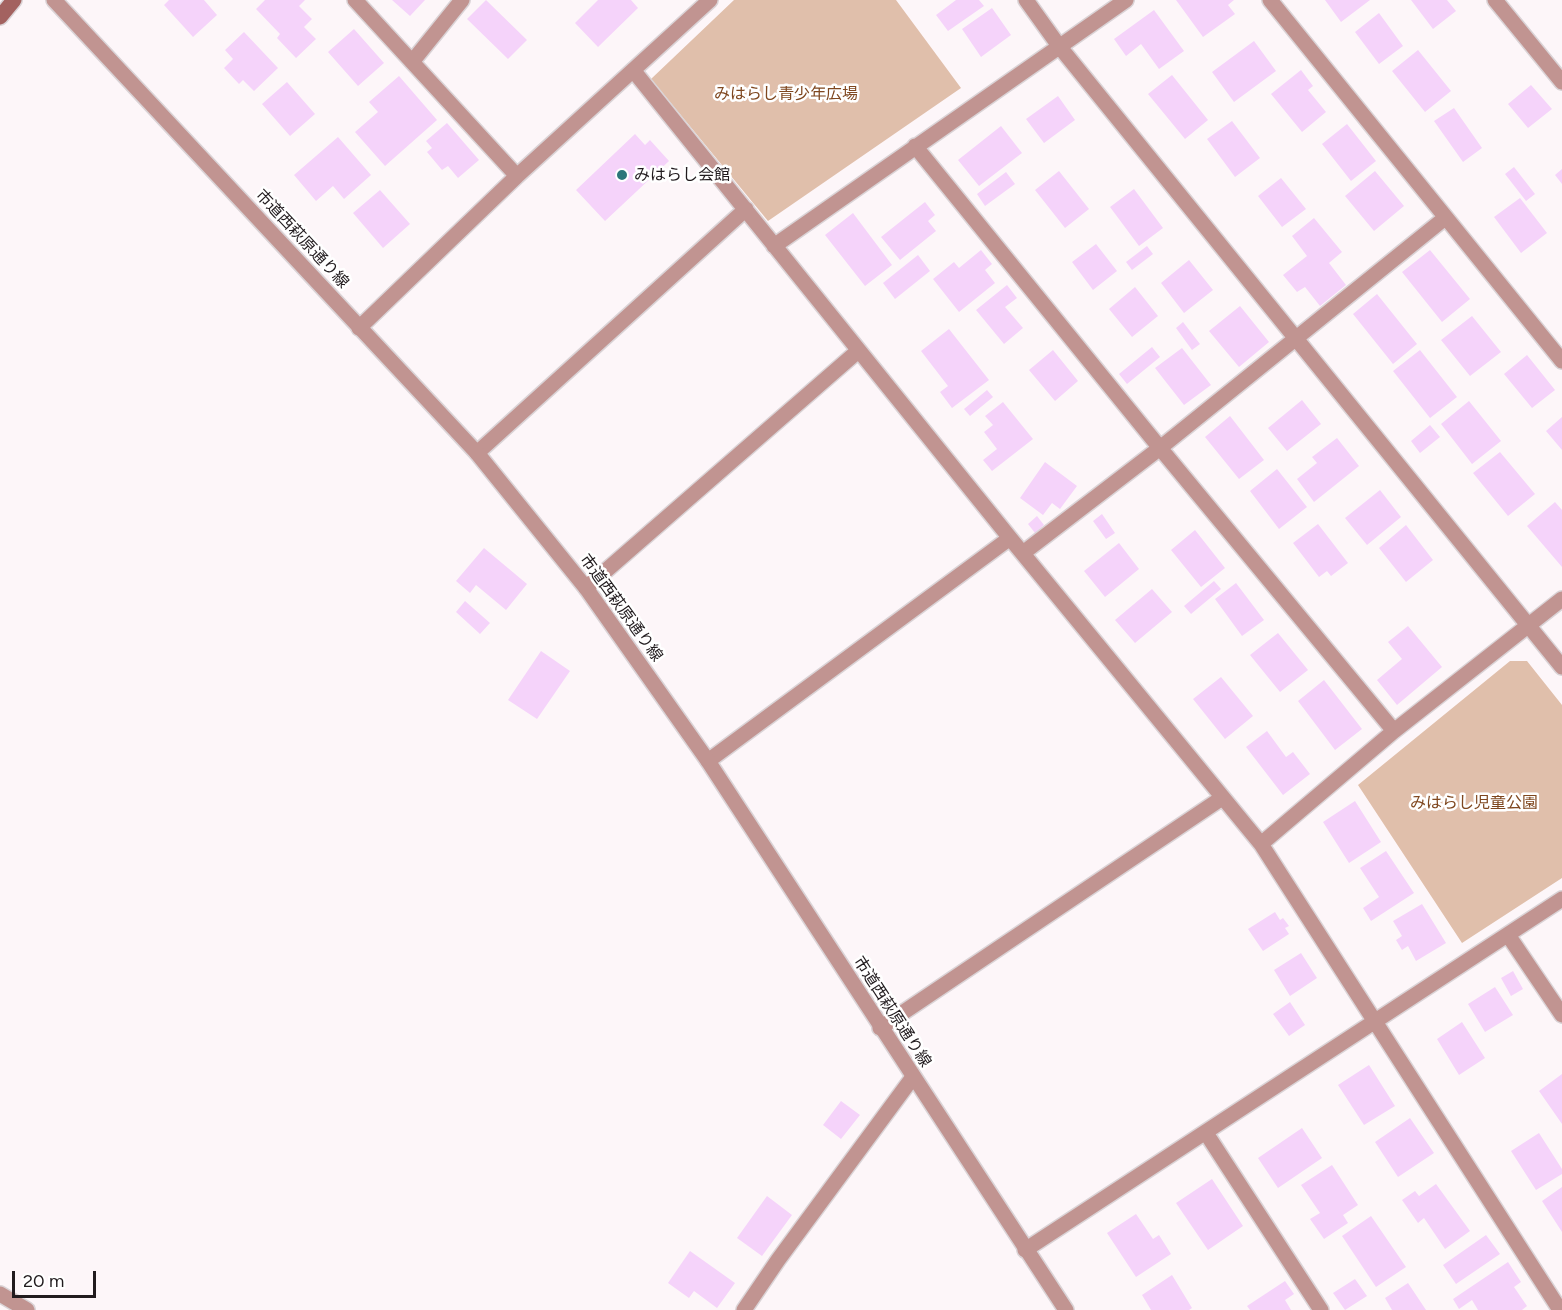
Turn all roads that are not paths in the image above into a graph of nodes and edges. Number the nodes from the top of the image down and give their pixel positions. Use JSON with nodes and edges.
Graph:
{"nodes":[{"id":1,"x":14,"y":0,"type":"edge"},
{"id":2,"x":54,"y":0,"type":"edge"},
{"id":3,"x":355,"y":0,"type":"edge"},
{"id":4,"x":462,"y":0,"type":"edge"},
{"id":5,"x":710,"y":0,"type":"edge"},
{"id":6,"x":1026,"y":0,"type":"edge"},
{"id":7,"x":1126,"y":0,"type":"edge"},
{"id":8,"x":1270,"y":0,"type":"edge"},
{"id":9,"x":1495,"y":0,"type":"edge"},
{"id":10,"x":0,"y":17,"type":"edge"},
{"id":11,"x":1059,"y":46,"type":"junction"},
{"id":12,"x":412,"y":62,"type":"junction"},
{"id":13,"x":633,"y":70,"type":"junction"},
{"id":14,"x":1562,"y":82,"type":"edge"},
{"id":15,"x":915,"y":147,"type":"junction"},
{"id":16,"x":517,"y":176,"type":"junction"},
{"id":17,"x":746,"y":209,"type":"junction"},
{"id":18,"x":1445,"y":218,"type":"junction"},
{"id":19,"x":774,"y":246,"type":"junction"},
{"id":20,"x":359,"y":328,"type":"junction"},
{"id":21,"x":1295,"y":338,"type":"junction"},
{"id":22,"x":858,"y":351,"type":"junction"},
{"id":23,"x":1562,"y":362,"type":"edge"},
{"id":24,"x":1160,"y":448,"type":"junction"},
{"id":25,"x":477,"y":453,"type":"junction"},
{"id":26,"x":1010,"y":538,"type":"junction"},
{"id":27,"x":1023,"y":553,"type":"junction"},
{"id":28,"x":586,"y":588,"type":"junction"},
{"id":29,"x":1562,"y":599,"type":"edge"},
{"id":30,"x":1529,"y":626,"type":"junction"},
{"id":31,"x":1562,"y":667,"type":"edge"},
{"id":32,"x":1394,"y":731,"type":"junction"},
{"id":33,"x":708,"y":761,"type":"junction"},
{"id":34,"x":1222,"y":798,"type":"junction"},
{"id":35,"x":1261,"y":844,"type":"junction"},
{"id":36,"x":1562,"y":899,"type":"edge"},
{"id":37,"x":1508,"y":935,"type":"junction"},
{"id":38,"x":1562,"y":1016,"type":"edge"},
{"id":39,"x":1374,"y":1021,"type":"junction"},
{"id":40,"x":880,"y":1028,"type":"junction"},
{"id":41,"x":913,"y":1077,"type":"junction"},
{"id":42,"x":1206,"y":1133,"type":"junction"},
{"id":43,"x":1025,"y":1250,"type":"junction"},
{"id":44,"x":0,"y":1294,"type":"edge"},
{"id":45,"x":1060,"y":1307,"type":"edge"},
{"id":46,"x":1558,"y":1307,"type":"edge"},
{"id":47,"x":27,"y":1310,"type":"edge"},
{"id":48,"x":744,"y":1310,"type":"edge"},
{"id":49,"x":1321,"y":1310,"type":"edge"}],
"edges":[{"from":1,"to":10,"type":"main road"},
{"from":2,"to":20,"type":"street","name":"市道西萩原通り線"},
{"from":3,"to":12,"type":"street"},
{"from":4,"to":12,"type":"street"},
{"from":5,"to":13,"type":"street"},
{"from":6,"to":11,"type":"street"},
{"from":7,"to":11,"type":"street"},
{"from":8,"to":18,"type":"street"},
{"from":9,"to":14,"type":"street"},
{"from":11,"to":15,"type":"street"},
{"from":11,"to":21,"type":"street"},
{"from":12,"to":16,"type":"street"},
{"from":13,"to":16,"type":"street"},
{"from":13,"to":17,"type":"street"},
{"from":15,"to":19,"type":"street"},
{"from":15,"to":24,"type":"street"},
{"from":16,"to":20,"type":"street"},
{"from":17,"to":19,"type":"street"},
{"from":17,"to":25,"type":"street"},
{"from":18,"to":21,"type":"street"},
{"from":18,"to":23,"type":"street"},
{"from":19,"to":22,"type":"street"},
{"from":20,"to":25,"type":"street","name":"市道西萩原通り線"},
{"from":21,"to":24,"type":"street"},
{"from":21,"to":30,"type":"street"},
{"from":22,"to":26,"type":"street"},
{"from":22,"to":28,"type":"street"},
{"from":24,"to":27,"type":"street"},
{"from":24,"to":32,"type":"street"},
{"from":25,"to":28,"type":"street","name":"市道西萩原通り線"},
{"from":26,"to":27,"type":"street"},
{"from":26,"to":33,"type":"street"},
{"from":27,"to":34,"type":"street"},
{"from":28,"to":33,"type":"street","name":"市道西萩原通り線"},
{"from":29,"to":30,"type":"street"},
{"from":30,"to":31,"type":"street"},
{"from":30,"to":32,"type":"street"},
{"from":32,"to":35,"type":"street"},
{"from":33,"to":40,"type":"street","name":"市道西萩原通り線"},
{"from":34,"to":35,"type":"street"},
{"from":34,"to":40,"type":"street"},
{"from":35,"to":39,"type":"street"},
{"from":36,"to":37,"type":"street"},
{"from":37,"to":38,"type":"street"},
{"from":37,"to":39,"type":"street"},
{"from":39,"to":42,"type":"street"},
{"from":39,"to":46,"type":"street"},
{"from":40,"to":41,"type":"street","name":"市道西萩原通り線"},
{"from":41,"to":43,"type":"street","name":"市道西萩原通り線"},
{"from":41,"to":48,"type":"street"},
{"from":42,"to":43,"type":"street"},
{"from":42,"to":49,"type":"street"},
{"from":43,"to":45,"type":"street","name":"市道西萩原通り線"},
{"from":44,"to":47,"type":"street"}]}
